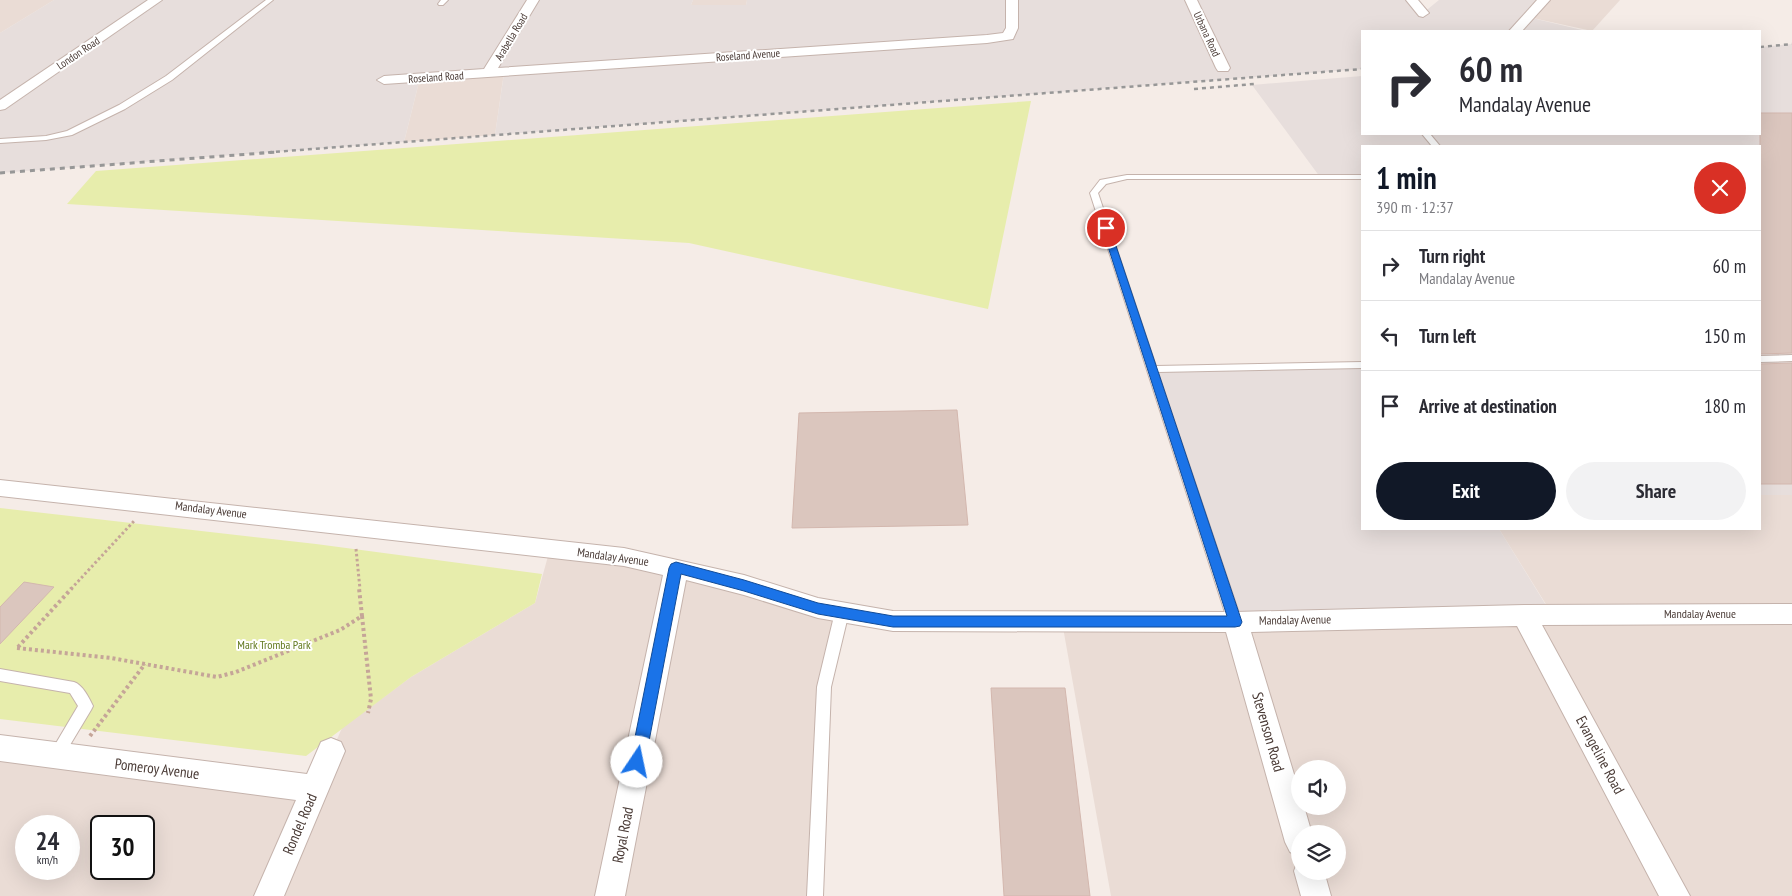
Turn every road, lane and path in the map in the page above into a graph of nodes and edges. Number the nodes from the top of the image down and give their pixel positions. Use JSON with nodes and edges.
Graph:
{"nodes":[{"id":1,"x":156,"y":0,"type":"edge"},
{"id":2,"x":270,"y":0,"type":"edge"},
{"id":3,"x":533,"y":0,"type":"edge"},
{"id":4,"x":1012,"y":0,"type":"edge"},
{"id":5,"x":1192,"y":0,"type":"edge"},
{"id":6,"x":1412,"y":0,"type":"edge"},
{"id":7,"x":1544,"y":0,"type":"edge"},
{"id":8,"x":1423,"y":13,"type":"dead end"},
{"id":9,"x":1516,"y":30,"type":"edge"},
{"id":10,"x":1223,"y":68,"type":"dead end"},
{"id":11,"x":488,"y":74,"type":"junction"},
{"id":12,"x":384,"y":80,"type":"dead end"},
{"id":13,"x":0,"y":106,"type":"edge"},
{"id":14,"x":1427,"y":135,"type":"edge"},
{"id":15,"x":0,"y":141,"type":"edge"},
{"id":16,"x":1435,"y":145,"type":"edge"},
{"id":17,"x":1361,"y":178,"type":"edge"},
{"id":18,"x":1792,"y":358,"type":"edge"},
{"id":19,"x":1761,"y":359,"type":"edge"},
{"id":20,"x":1361,"y":365,"type":"edge"},
{"id":21,"x":1154,"y":369,"type":"junction"},
{"id":22,"x":0,"y":488,"type":"edge"},
{"id":23,"x":135,"y":520,"type":"dead end"},
{"id":24,"x":356,"y":549,"type":"dead end"},
{"id":25,"x":676,"y":568,"type":"junction"},
{"id":26,"x":842,"y":612,"type":"junction"},
{"id":27,"x":1792,"y":614,"type":"edge"},
{"id":28,"x":1524,"y":615,"type":"junction"},
{"id":29,"x":362,"y":616,"type":"junction"},
{"id":30,"x":1235,"y":622,"type":"junction"},
{"id":31,"x":145,"y":664,"type":"junction"},
{"id":32,"x":0,"y":675,"type":"edge"},
{"id":33,"x":368,"y":713,"type":"dead end"},
{"id":34,"x":90,"y":736,"type":"dead end"},
{"id":35,"x":0,"y":748,"type":"edge"},
{"id":36,"x":331,"y":751,"type":"dead end"},
{"id":37,"x":56,"y":755,"type":"junction"},
{"id":38,"x":315,"y":789,"type":"junction"},
{"id":39,"x":1295,"y":825,"type":"edge"},
{"id":40,"x":1311,"y":880,"type":"edge"},
{"id":41,"x":269,"y":896,"type":"edge"},
{"id":42,"x":610,"y":896,"type":"edge"},
{"id":43,"x":814,"y":896,"type":"edge"},
{"id":44,"x":1316,"y":896,"type":"edge"},
{"id":45,"x":1675,"y":896,"type":"edge"}],
"edges":[{"from":1,"to":13,"type":"street","name":"London Road"},
{"from":2,"to":15,"type":"lane"},
{"from":3,"to":11,"type":"street","name":"Arabella Road"},
{"from":4,"to":11,"type":"street","name":"Roseland Avenue"},
{"from":5,"to":10,"type":"street","name":"Urbana Road"},
{"from":6,"to":8,"type":"street"},
{"from":7,"to":9,"type":"street"},
{"from":11,"to":12,"type":"street","name":"Roseland Road"},
{"from":14,"to":16,"type":"lane"},
{"from":17,"to":21,"type":"lane"},
{"from":18,"to":19,"type":"lane"},
{"from":20,"to":21,"type":"lane"},
{"from":21,"to":30,"type":"lane"},
{"from":22,"to":25,"type":"street","name":"Mandalay Avenue"},
{"from":23,"to":31,"type":"path"},
{"from":24,"to":29,"type":"path"},
{"from":25,"to":26,"type":"street","name":"Mandalay Avenue"},
{"from":25,"to":42,"type":"street","name":"Royal Road"},
{"from":26,"to":30,"type":"street","name":"Mandalay Avenue"},
{"from":26,"to":43,"type":"lane"},
{"from":27,"to":28,"type":"street","name":"Mandalay Avenue"},
{"from":28,"to":30,"type":"street","name":"Mandalay Avenue"},
{"from":28,"to":45,"type":"street","name":"Evangeline Road"},
{"from":29,"to":31,"type":"path"},
{"from":29,"to":33,"type":"path"},
{"from":30,"to":39,"type":"street","name":"Stevenson Road"},
{"from":31,"to":34,"type":"path"},
{"from":32,"to":37,"type":"lane"},
{"from":35,"to":37,"type":"street","name":"Pomeroy Avenue"},
{"from":36,"to":38,"type":"street","name":"Rondel Road"},
{"from":37,"to":38,"type":"street","name":"Pomeroy Avenue"},
{"from":38,"to":41,"type":"street","name":"Rondel Road"},
{"from":40,"to":44,"type":"street"}]}
